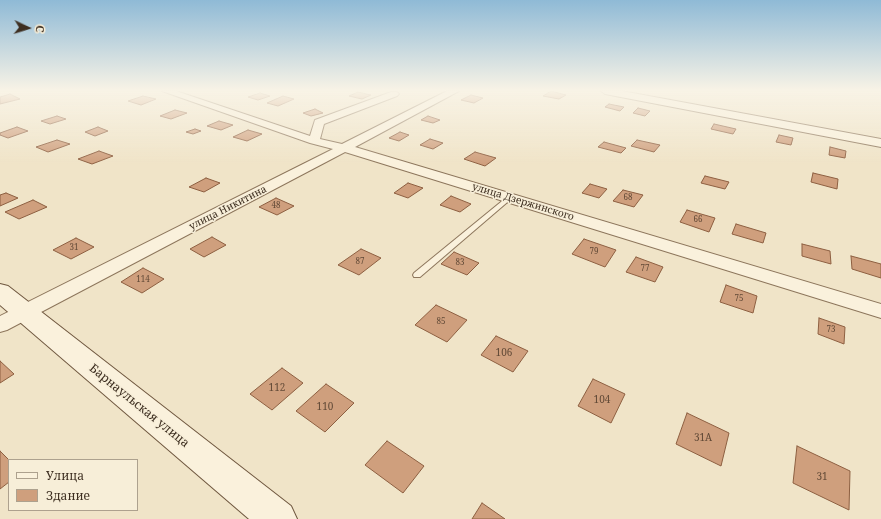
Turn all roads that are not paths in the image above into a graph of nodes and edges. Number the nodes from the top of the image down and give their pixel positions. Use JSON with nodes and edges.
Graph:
{"nodes":[{"id":1,"x":238,"y":115,"type":"edge"},
{"id":2,"x":335,"y":115,"type":"edge"},
{"id":3,"x":408,"y":115,"type":"edge"},
{"id":4,"x":734,"y":115,"type":"edge"},
{"id":5,"x":314,"y":141,"type":"junction"},
{"id":6,"x":881,"y":143,"type":"edge"},
{"id":7,"x":344,"y":148,"type":"junction"},
{"id":8,"x":509,"y":198,"type":"junction"},
{"id":9,"x":416,"y":276,"type":"dead end"},
{"id":10,"x":0,"y":292,"type":"edge"},
{"id":11,"x":881,"y":311,"type":"edge"},
{"id":12,"x":12,"y":319,"type":"edge"},
{"id":13,"x":278,"y":519,"type":"edge"}],
"edges":[{"from":1,"to":5,"type":"street","name":"улица Дзержинского"},
{"from":2,"to":5,"type":"street"},
{"from":3,"to":7,"type":"street","name":"улица Никитина"},
{"from":4,"to":6,"type":"street"},
{"from":5,"to":7,"type":"street","name":"улица Дзержинского"},
{"from":7,"to":8,"type":"street","name":"улица Дзержинского"},
{"from":7,"to":12,"type":"street","name":"улица Никитина"},
{"from":8,"to":9,"type":"lane"},
{"from":8,"to":11,"type":"street","name":"улица Дзержинского"},
{"from":10,"to":12,"type":"street","name":"Барнаульская улица"},
{"from":12,"to":13,"type":"street","name":"Барнаульская улица"}]}
